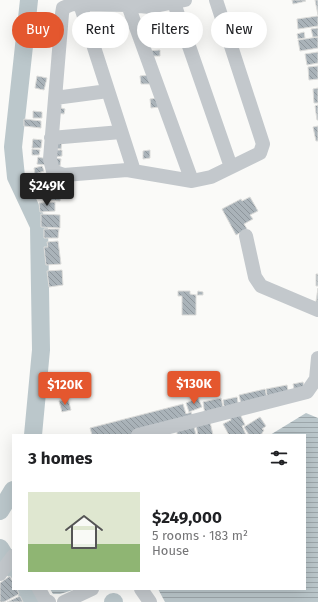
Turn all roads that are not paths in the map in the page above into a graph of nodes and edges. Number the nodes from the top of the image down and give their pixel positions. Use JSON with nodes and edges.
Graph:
{"nodes":[{"id":1,"x":216,"y":0,"type":"edge"},
{"id":2,"x":180,"y":1,"type":"edge"},
{"id":3,"x":80,"y":4,"type":"junction"},
{"id":4,"x":151,"y":4,"type":"edge"},
{"id":5,"x":128,"y":5,"type":"junction"},
{"id":6,"x":108,"y":91,"type":"junction"},
{"id":7,"x":55,"y":98,"type":"junction"},
{"id":8,"x":121,"y":132,"type":"junction"},
{"id":9,"x":51,"y":138,"type":"junction"},
{"id":10,"x":231,"y":167,"type":"junction"},
{"id":11,"x":134,"y":171,"type":"junction"},
{"id":12,"x":192,"y":181,"type":"junction"},
{"id":13,"x":246,"y":236,"type":"dead end"},
{"id":14,"x":318,"y":310,"type":"edge"},
{"id":15,"x":318,"y":358,"type":"edge"},
{"id":16,"x":142,"y":434,"type":"edge"},
{"id":17,"x":12,"y":557,"type":"edge"},
{"id":18,"x":0,"y":574,"type":"edge"},
{"id":19,"x":40,"y":590,"type":"edge"},
{"id":20,"x":90,"y":590,"type":"edge"},
{"id":21,"x":142,"y":590,"type":"edge"},
{"id":22,"x":49,"y":602,"type":"edge"},
{"id":23,"x":64,"y":602,"type":"edge"},
{"id":24,"x":150,"y":602,"type":"edge"}],
"edges":[{"from":1,"to":10,"type":"street"},
{"from":2,"to":4,"type":"street"},
{"from":2,"to":10,"type":"street"},
{"from":3,"to":5,"type":"street"},
{"from":3,"to":6,"type":"street"},
{"from":3,"to":7,"type":"street"},
{"from":4,"to":5,"type":"street"},
{"from":5,"to":12,"type":"street"},
{"from":6,"to":7,"type":"street"},
{"from":6,"to":8,"type":"street"},
{"from":7,"to":9,"type":"street"},
{"from":8,"to":9,"type":"street"},
{"from":8,"to":11,"type":"street"},
{"from":9,"to":11,"type":"street"},
{"from":10,"to":12,"type":"street"},
{"from":11,"to":12,"type":"street"},
{"from":13,"to":14,"type":"street"},
{"from":15,"to":16,"type":"street"},
{"from":17,"to":18,"type":"street"},
{"from":19,"to":22,"type":"street"},
{"from":20,"to":23,"type":"street"},
{"from":21,"to":24,"type":"street"}]}
